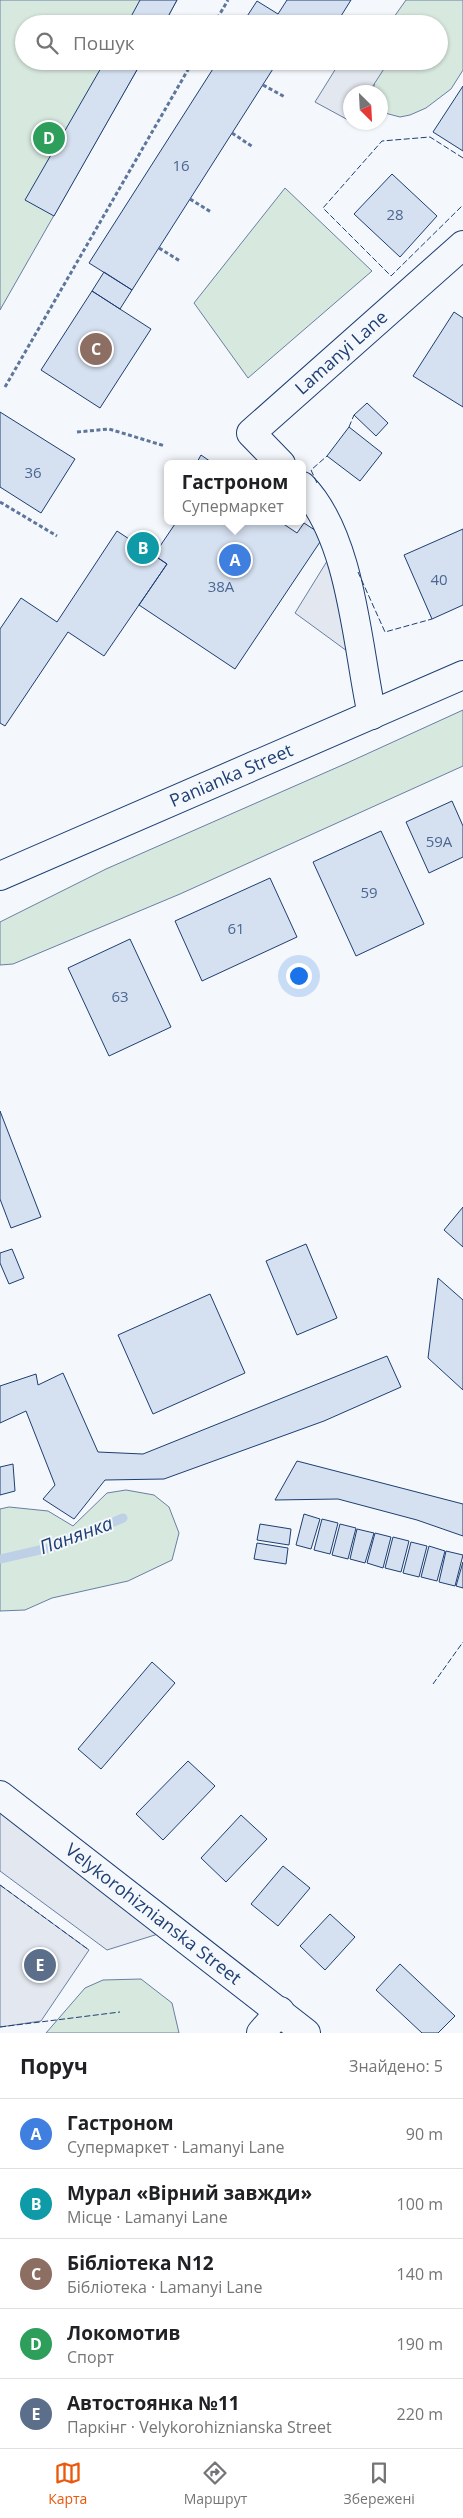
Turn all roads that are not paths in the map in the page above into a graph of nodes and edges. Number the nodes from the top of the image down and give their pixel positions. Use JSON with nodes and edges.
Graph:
{"nodes":[{"id":1,"x":463,"y":245,"type":"edge"},
{"id":2,"x":277,"y":460,"type":"edge"},
{"id":3,"x":306,"y":490,"type":"edge"},
{"id":4,"x":463,"y":675,"type":"edge"},
{"id":5,"x":372,"y":714,"type":"junction"},
{"id":6,"x":0,"y":876,"type":"edge"},
{"id":7,"x":0,"y":1795,"type":"edge"},
{"id":8,"x":280,"y":2011,"type":"junction"},
{"id":9,"x":261,"y":2033,"type":"edge"},
{"id":10,"x":306,"y":2033,"type":"edge"}],
"edges":[{"from":1,"to":2,"type":"street","name":"Lamanyi Lane"},
{"from":3,"to":5,"type":"street"},
{"from":4,"to":5,"type":"street","name":"Panianka Street"},
{"from":5,"to":6,"type":"street","name":"Panianka Street"},
{"from":7,"to":8,"type":"street","name":"Velykorohiznianska Street"},
{"from":8,"to":9,"type":"street"},
{"from":8,"to":10,"type":"street","name":"Velykorohiznianska Street"}]}
